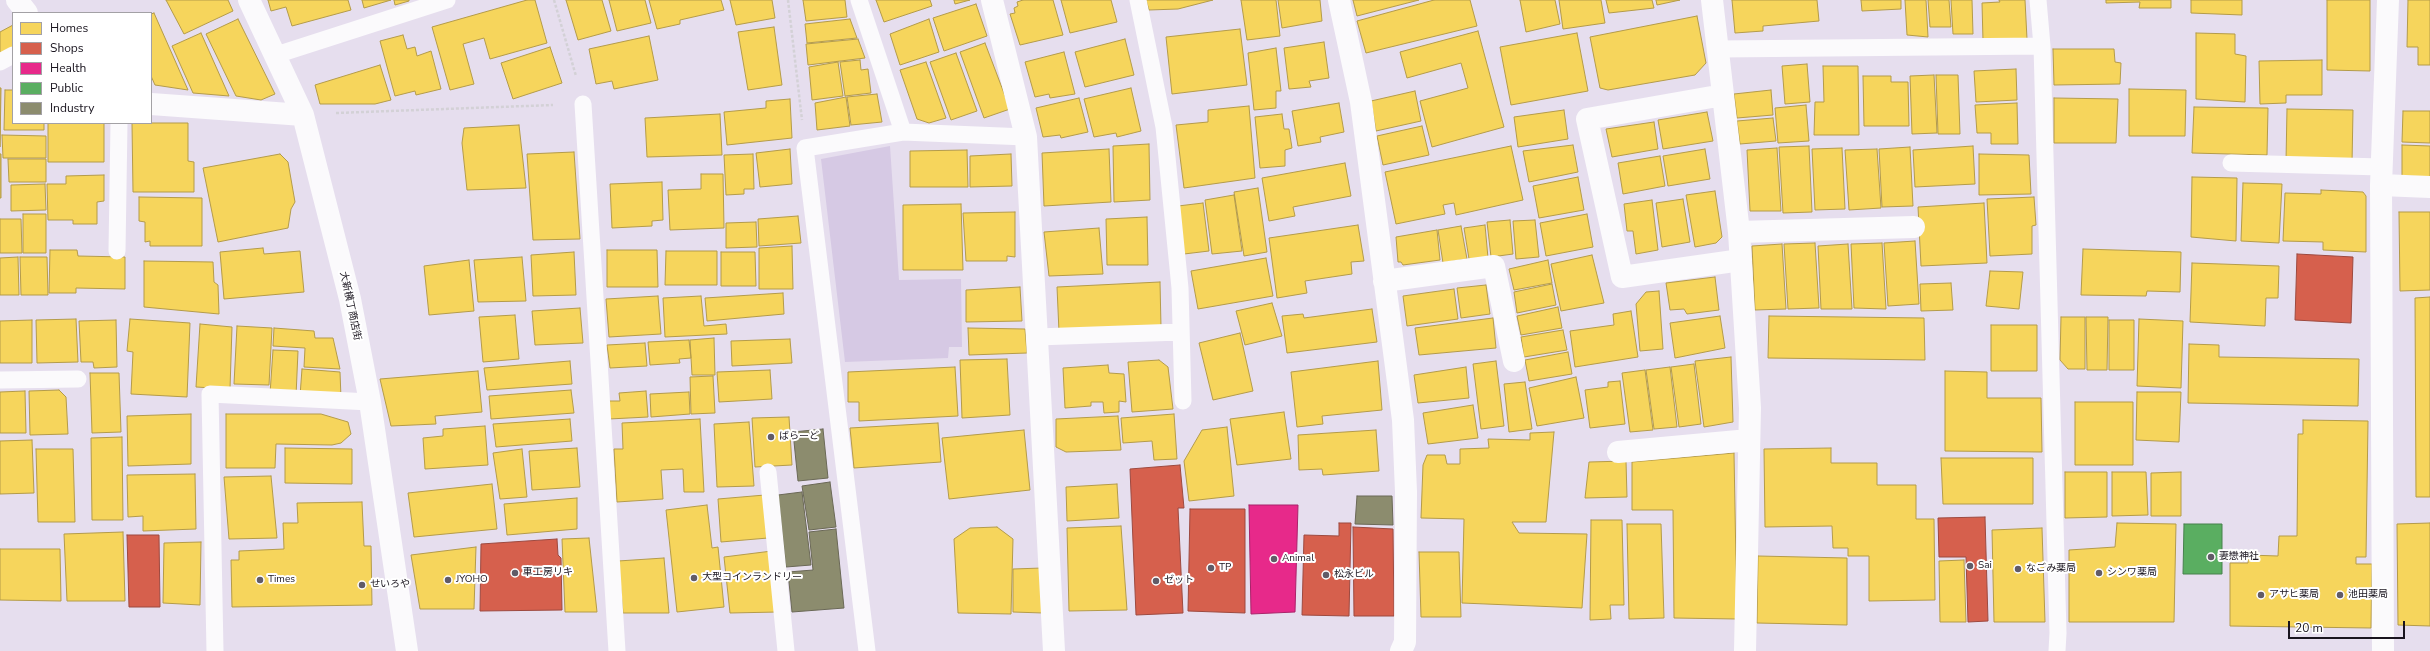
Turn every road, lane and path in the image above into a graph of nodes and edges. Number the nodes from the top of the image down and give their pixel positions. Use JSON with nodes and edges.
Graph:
{"nodes":[{"id":1,"x":17,"y":0,"type":"edge"},
{"id":2,"x":249,"y":0,"type":"edge"},
{"id":3,"x":446,"y":0,"type":"edge"},
{"id":4,"x":554,"y":0,"type":"edge"},
{"id":5,"x":788,"y":0,"type":"edge"},
{"id":6,"x":859,"y":0,"type":"edge"},
{"id":7,"x":992,"y":0,"type":"edge"},
{"id":8,"x":1138,"y":0,"type":"edge"},
{"id":9,"x":1339,"y":0,"type":"edge"},
{"id":10,"x":1712,"y":0,"type":"edge"},
{"id":11,"x":2038,"y":0,"type":"edge"},
{"id":12,"x":2388,"y":0,"type":"edge"},
{"id":13,"x":26,"y":12,"type":"edge"},
{"id":14,"x":2042,"y":46,"type":"junction"},
{"id":15,"x":1719,"y":49,"type":"junction"},
{"id":16,"x":276,"y":54,"type":"junction"},
{"id":17,"x":12,"y":56,"type":"edge"},
{"id":18,"x":0,"y":62,"type":"edge"},
{"id":19,"x":1723,"y":95,"type":"junction"},
{"id":20,"x":152,"y":104,"type":"edge"},
{"id":21,"x":583,"y":104,"type":"junction"},
{"id":22,"x":303,"y":115,"type":"junction"},
{"id":23,"x":119,"y":124,"type":"edge"},
{"id":24,"x":903,"y":132,"type":"junction"},
{"id":25,"x":1026,"y":137,"type":"junction"},
{"id":26,"x":805,"y":148,"type":"junction"},
{"id":27,"x":2231,"y":163,"type":"dead end"},
{"id":28,"x":2381,"y":176,"type":"junction"},
{"id":29,"x":2430,"y":187,"type":"edge"},
{"id":30,"x":1914,"y":227,"type":"dead end"},
{"id":31,"x":1739,"y":232,"type":"junction"},
{"id":32,"x":117,"y":251,"type":"dead end"},
{"id":33,"x":1741,"y":260,"type":"junction"},
{"id":34,"x":1384,"y":281,"type":"junction"},
{"id":35,"x":1180,"y":332,"type":"junction"},
{"id":36,"x":1037,"y":337,"type":"junction"},
{"id":37,"x":1514,"y":361,"type":"dead end"},
{"id":38,"x":78,"y":379,"type":"dead end"},
{"id":39,"x":0,"y":380,"type":"edge"},
{"id":40,"x":1183,"y":401,"type":"dead end"},
{"id":41,"x":370,"y":402,"type":"junction"},
{"id":42,"x":1749,"y":440,"type":"junction"},
{"id":43,"x":1618,"y":452,"type":"dead end"},
{"id":44,"x":768,"y":472,"type":"dead end"},
{"id":45,"x":215,"y":651,"type":"edge"},
{"id":46,"x":407,"y":651,"type":"edge"},
{"id":47,"x":617,"y":651,"type":"edge"},
{"id":48,"x":786,"y":651,"type":"edge"},
{"id":49,"x":867,"y":651,"type":"edge"},
{"id":50,"x":1054,"y":651,"type":"edge"},
{"id":51,"x":1401,"y":651,"type":"edge"},
{"id":52,"x":1745,"y":651,"type":"edge"},
{"id":53,"x":2057,"y":651,"type":"edge"},
{"id":54,"x":2383,"y":651,"type":"edge"}],
"edges":[{"from":1,"to":13,"type":"street"},
{"from":2,"to":16,"type":"street","name":"大新横丁商店街"},
{"from":3,"to":16,"type":"lane"},
{"from":4,"to":21,"type":"path"},
{"from":5,"to":26,"type":"path"},
{"from":6,"to":24,"type":"lane"},
{"from":7,"to":25,"type":"street"},
{"from":8,"to":35,"type":"lane"},
{"from":9,"to":34,"type":"street"},
{"from":10,"to":15,"type":"street"},
{"from":11,"to":14,"type":"lane"},
{"from":12,"to":28,"type":"street"},
{"from":14,"to":15,"type":"lane"},
{"from":14,"to":53,"type":"lane"},
{"from":15,"to":19,"type":"street"},
{"from":16,"to":22,"type":"street","name":"大新横丁商店街"},
{"from":17,"to":18,"type":"lane"},
{"from":19,"to":31,"type":"street"},
{"from":19,"to":33,"type":"street"},
{"from":20,"to":22,"type":"street"},
{"from":21,"to":22,"type":"path"},
{"from":21,"to":47,"type":"lane"},
{"from":22,"to":41,"type":"street","name":"大新横丁商店街"},
{"from":23,"to":32,"type":"lane"},
{"from":24,"to":25,"type":"lane"},
{"from":24,"to":26,"type":"lane"},
{"from":25,"to":36,"type":"street"},
{"from":26,"to":49,"type":"lane"},
{"from":27,"to":28,"type":"lane"},
{"from":28,"to":29,"type":"street"},
{"from":28,"to":54,"type":"street"},
{"from":30,"to":31,"type":"street"},
{"from":31,"to":33,"type":"street"},
{"from":33,"to":42,"type":"street"},
{"from":34,"to":37,"type":"street"},
{"from":34,"to":51,"type":"street"},
{"from":35,"to":36,"type":"lane"},
{"from":35,"to":40,"type":"lane"},
{"from":36,"to":50,"type":"street"},
{"from":38,"to":39,"type":"lane"},
{"from":41,"to":45,"type":"lane"},
{"from":41,"to":46,"type":"street","name":"大新横丁商店街"},
{"from":42,"to":43,"type":"street"},
{"from":42,"to":52,"type":"street"},
{"from":44,"to":48,"type":"lane"}]}
